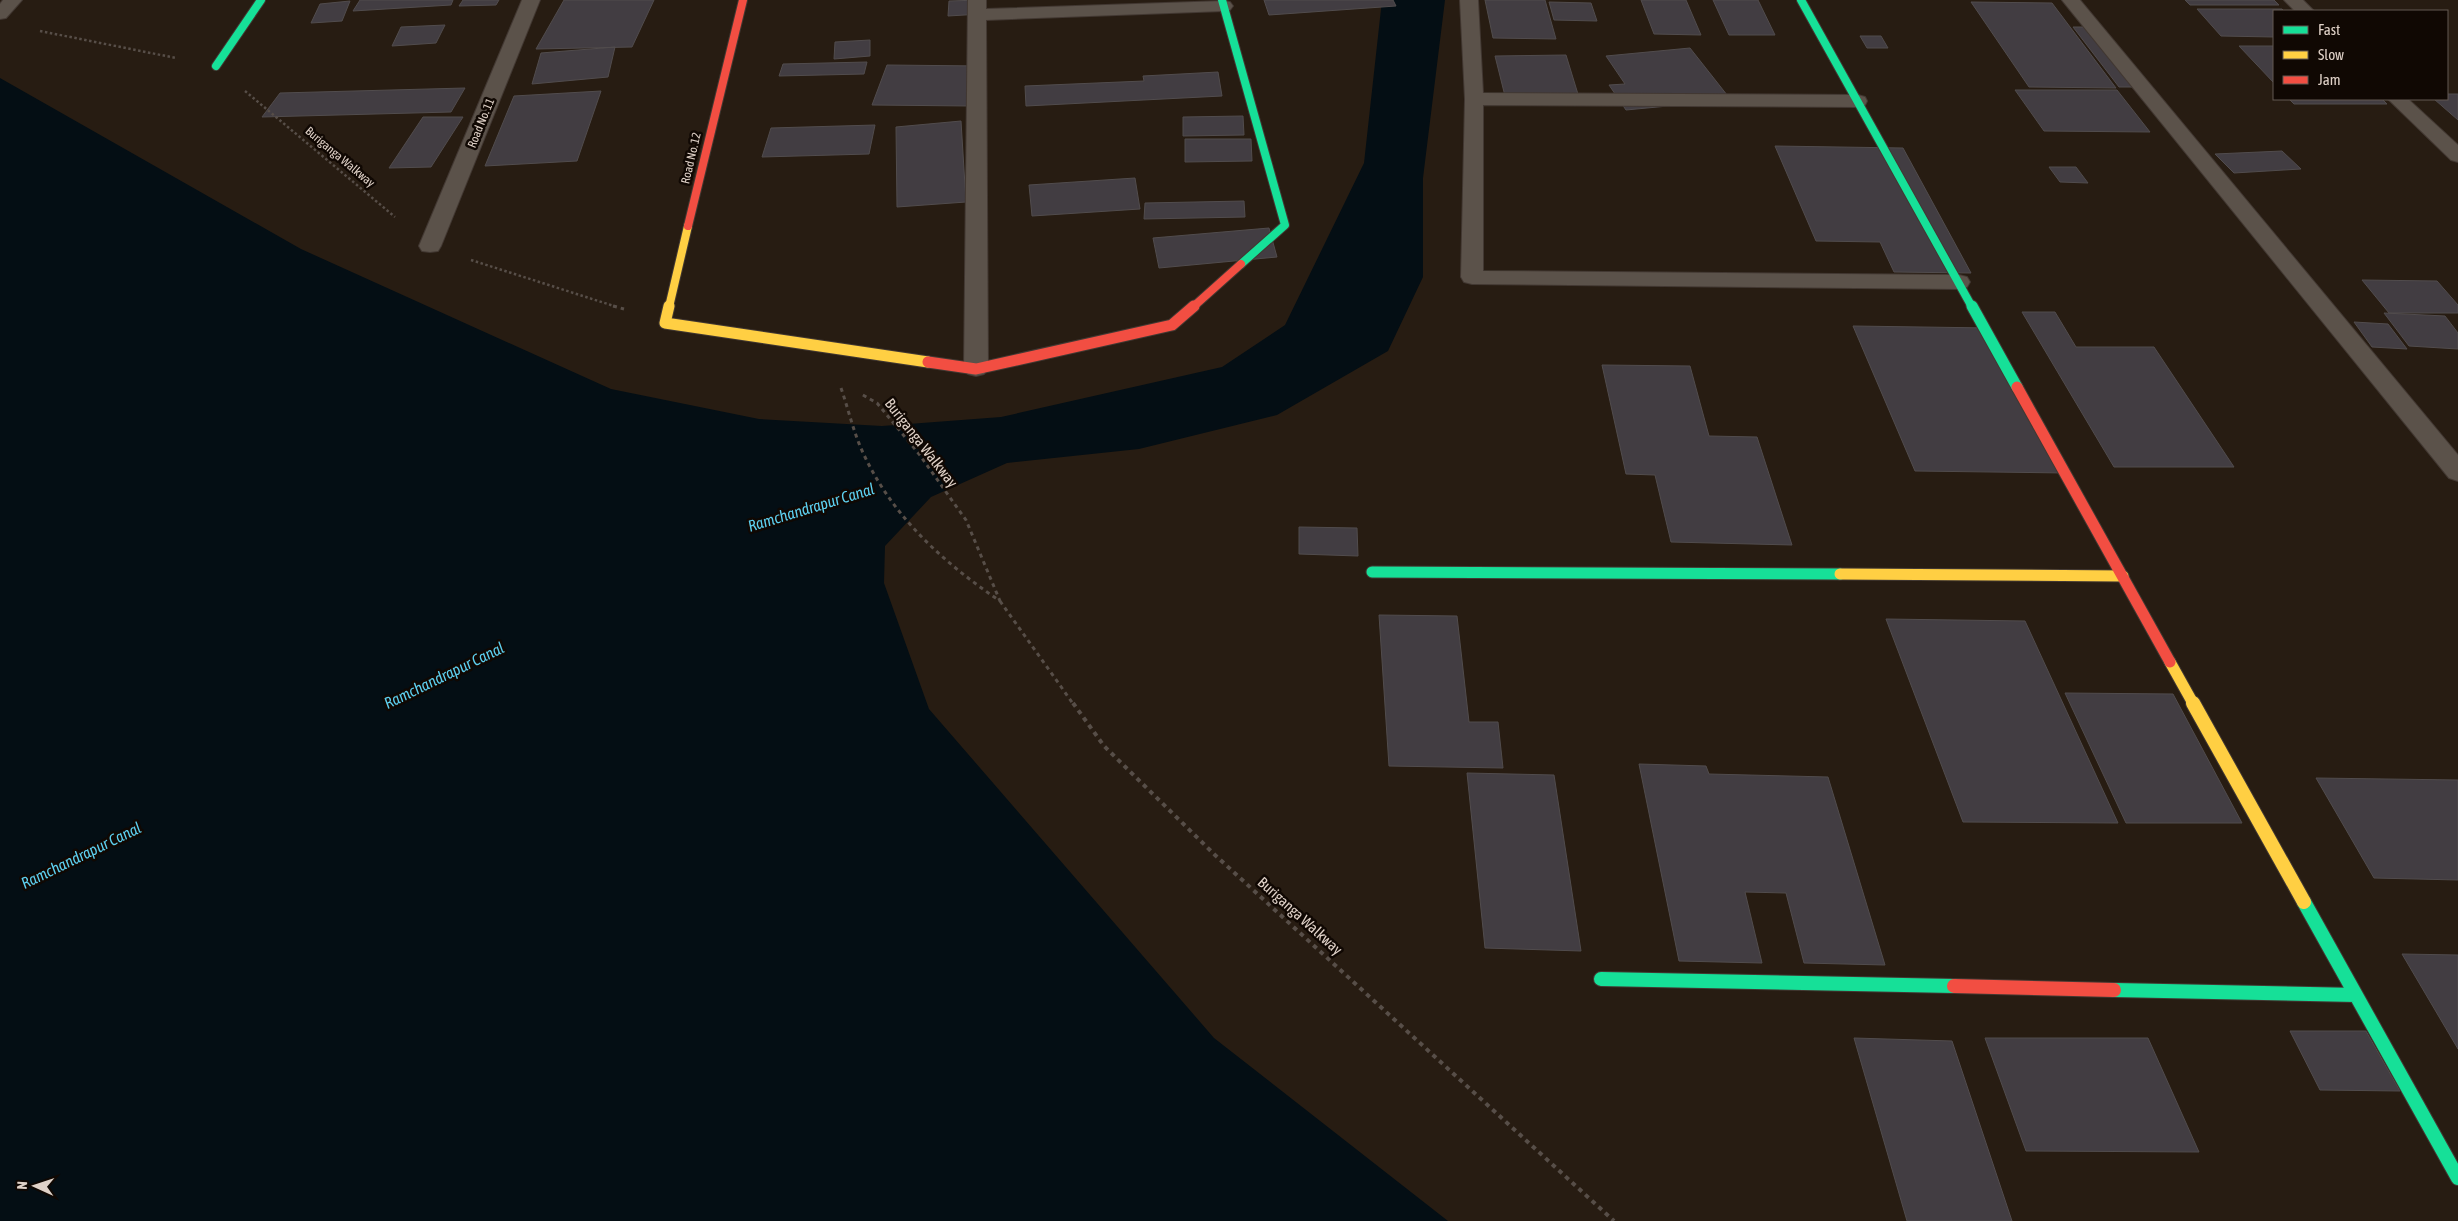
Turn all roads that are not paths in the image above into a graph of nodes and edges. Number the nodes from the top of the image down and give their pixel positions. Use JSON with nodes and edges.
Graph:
{"nodes":[{"id":1,"x":13,"y":0,"type":"edge"},
{"id":2,"x":261,"y":0,"type":"edge"},
{"id":3,"x":531,"y":0,"type":"edge"},
{"id":4,"x":743,"y":0,"type":"edge"},
{"id":5,"x":1469,"y":0,"type":"edge"},
{"id":6,"x":1802,"y":0,"type":"edge"},
{"id":7,"x":2071,"y":0,"type":"edge"},
{"id":8,"x":2293,"y":0,"type":"edge"},
{"id":9,"x":1223,"y":3,"type":"edge"},
{"id":10,"x":977,"y":7,"type":"edge"},
{"id":11,"x":2304,"y":10,"type":"edge"},
{"id":12,"x":0,"y":14,"type":"edge"},
{"id":13,"x":216,"y":66,"type":"road end"},
{"id":14,"x":1474,"y":99,"type":"junction"},
{"id":15,"x":2398,"y":100,"type":"edge"},
{"id":16,"x":1858,"y":101,"type":"junction"},
{"id":17,"x":2458,"y":156,"type":"edge"},
{"id":18,"x":430,"y":246,"type":"road end"},
{"id":19,"x":1959,"y":282,"type":"junction"},
{"id":20,"x":976,"y":369,"type":"junction"},
{"id":21,"x":2458,"y":472,"type":"edge"},
{"id":22,"x":1372,"y":572,"type":"dead end"},
{"id":23,"x":2123,"y":576,"type":"junction"},
{"id":24,"x":1601,"y":979,"type":"dead end"},
{"id":25,"x":2356,"y":995,"type":"junction"},
{"id":26,"x":2458,"y":1178,"type":"edge"}],
"edges":[{"from":1,"to":12,"type":"street"},
{"from":2,"to":13,"type":"street"},
{"from":3,"to":18,"type":"street","name":"Road No. 11"},
{"from":4,"to":20,"type":"street","name":"Road No. 12"},
{"from":5,"to":14,"type":"street"},
{"from":6,"to":16,"type":"street"},
{"from":7,"to":21,"type":"street"},
{"from":8,"to":11,"type":"street"},
{"from":9,"to":10,"type":"street"},
{"from":9,"to":20,"type":"street"},
{"from":10,"to":20,"type":"street"},
{"from":14,"to":16,"type":"street"},
{"from":14,"to":19,"type":"street"},
{"from":15,"to":17,"type":"street"},
{"from":16,"to":19,"type":"street"},
{"from":19,"to":23,"type":"street"},
{"from":22,"to":23,"type":"street"},
{"from":23,"to":25,"type":"street"},
{"from":24,"to":25,"type":"street"},
{"from":25,"to":26,"type":"street"}]}
